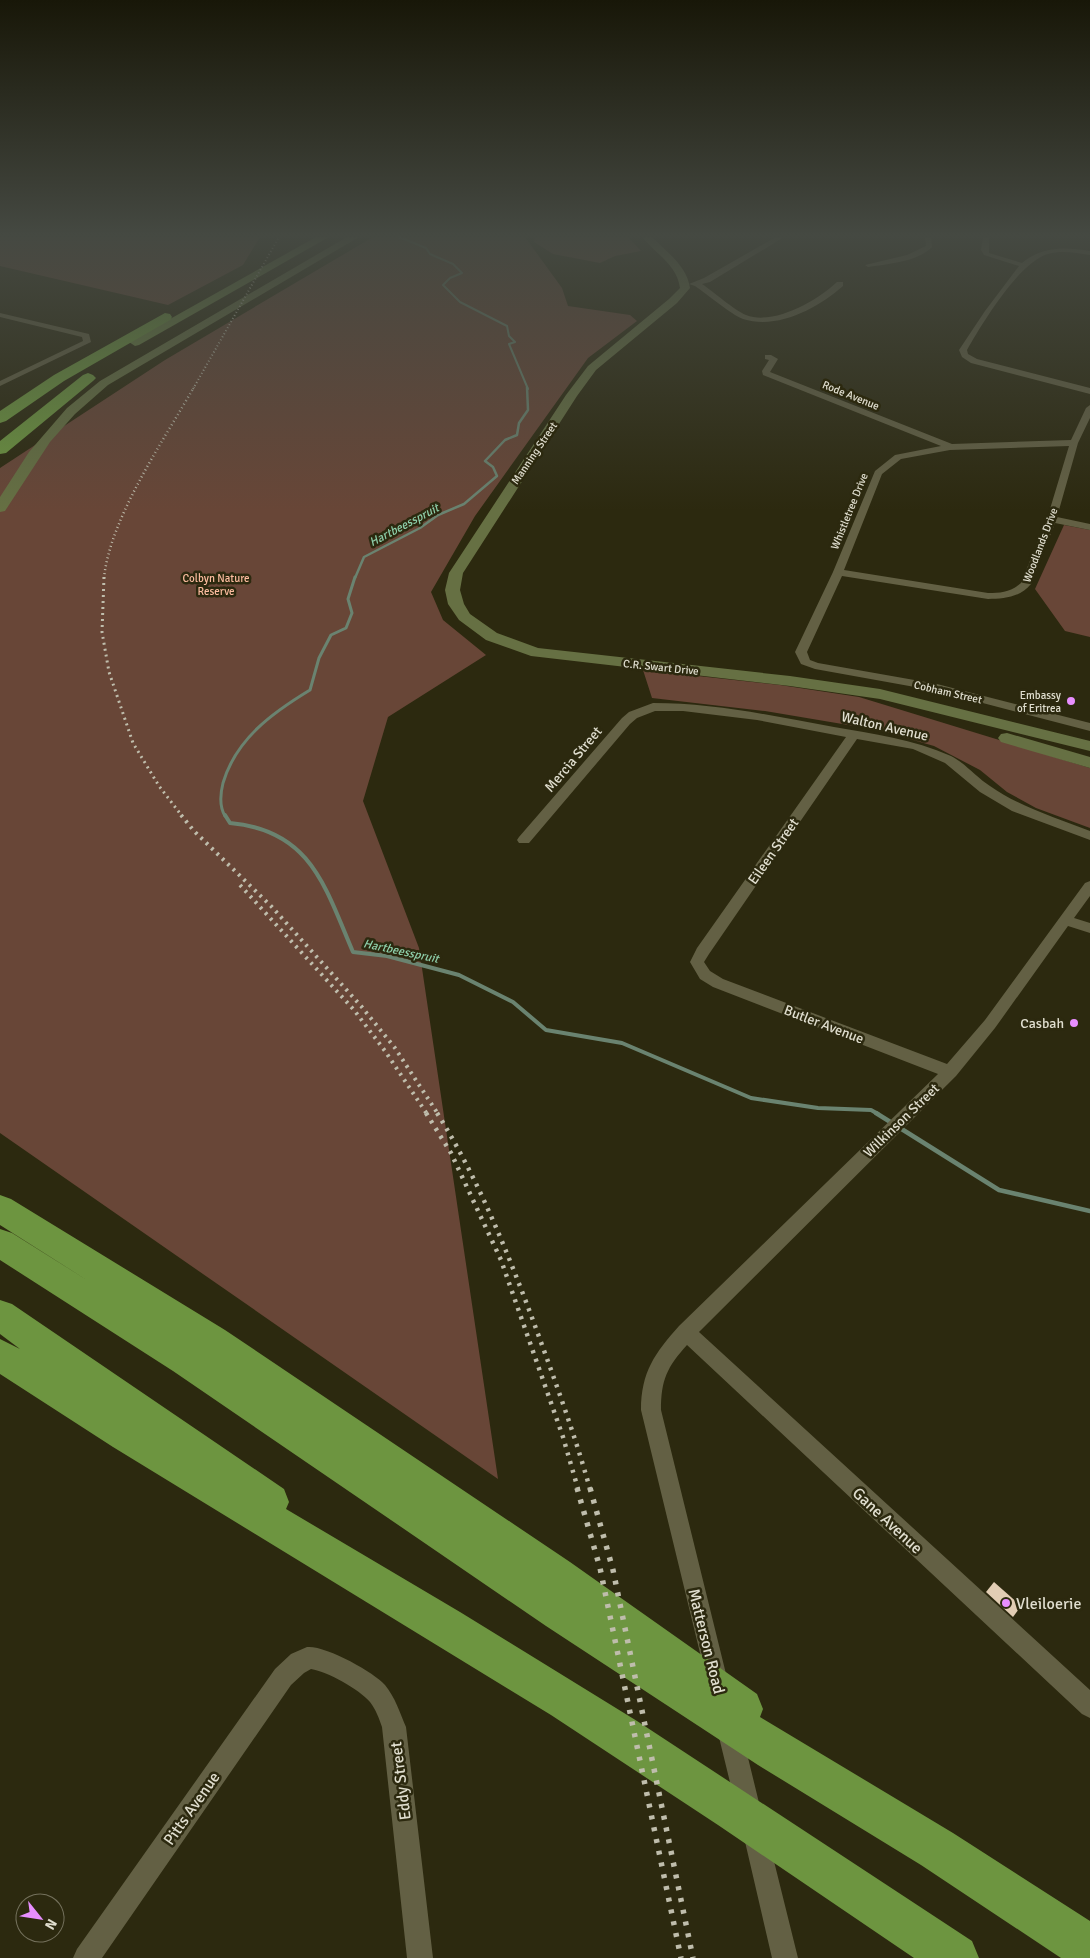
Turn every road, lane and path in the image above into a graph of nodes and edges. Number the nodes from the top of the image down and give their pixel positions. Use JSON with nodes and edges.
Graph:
{"nodes":[{"id":1,"x":55,"y":328,"type":"edge"},
{"id":2,"x":143,"y":328,"type":"edge"},
{"id":3,"x":145,"y":328,"type":"edge"},
{"id":4,"x":160,"y":328,"type":"edge"},
{"id":5,"x":196,"y":328,"type":"edge"},
{"id":6,"x":639,"y":328,"type":"edge"},
{"id":7,"x":977,"y":328,"type":"edge"},
{"id":8,"x":135,"y":342,"type":"junction"},
{"id":9,"x":768,"y":357,"type":"dead end"},
{"id":10,"x":0,"y":384,"type":"edge"},
{"id":11,"x":1090,"y":391,"type":"edge"},
{"id":12,"x":0,"y":408,"type":"edge"},
{"id":13,"x":1090,"y":408,"type":"edge"},
{"id":14,"x":0,"y":418,"type":"edge"},
{"id":15,"x":0,"y":433,"type":"edge"},
{"id":16,"x":1074,"y":443,"type":"junction"},
{"id":17,"x":950,"y":447,"type":"junction"},
{"id":18,"x":0,"y":449,"type":"edge"},
{"id":19,"x":2,"y":513,"type":"edge"},
{"id":20,"x":1052,"y":519,"type":"junction"},
{"id":21,"x":1090,"y":527,"type":"edge"},
{"id":22,"x":838,"y":572,"type":"junction"},
{"id":23,"x":492,"y":638,"type":"joint"},
{"id":24,"x":805,"y":662,"type":"joint"},
{"id":25,"x":831,"y":687,"type":"junction"},
{"id":26,"x":653,"y":707,"type":"joint"},
{"id":27,"x":1090,"y":726,"type":"edge"},
{"id":28,"x":855,"y":733,"type":"junction"},
{"id":29,"x":1090,"y":746,"type":"edge"},
{"id":30,"x":1090,"y":762,"type":"edge"},
{"id":31,"x":1090,"y":836,"type":"edge"},
{"id":32,"x":524,"y":840,"type":"dead end"},
{"id":33,"x":1090,"y":886,"type":"edge"},
{"id":34,"x":1065,"y":920,"type":"junction"},
{"id":35,"x":1090,"y":928,"type":"edge"},
{"id":36,"x":701,"y":970,"type":"joint"},
{"id":37,"x":950,"y":1072,"type":"junction"},
{"id":38,"x":1,"y":1217,"type":"edge"},
{"id":39,"x":0,"y":1315,"type":"edge"},
{"id":40,"x":686,"y":1332,"type":"junction"},
{"id":41,"x":0,"y":1355,"type":"edge"},
{"id":42,"x":301,"y":1661,"type":"joint"},
{"id":43,"x":509,"y":1664,"type":"junction"},
{"id":44,"x":1090,"y":1706,"type":"edge"},
{"id":45,"x":1090,"y":1949,"type":"edge"},
{"id":46,"x":86,"y":1958,"type":"edge"},
{"id":47,"x":420,"y":1958,"type":"edge"},
{"id":48,"x":785,"y":1958,"type":"edge"},
{"id":49,"x":955,"y":1958,"type":"edge"}],
"edges":[{"from":1,"to":10,"type":"street"},
{"from":2,"to":12,"type":"highway"},
{"from":3,"to":14,"type":"highway"},
{"from":4,"to":8,"type":"main road"},
{"from":5,"to":19,"type":"street"},
{"from":6,"to":23,"type":"street","name":"Manning Street"},
{"from":7,"to":11,"type":"street"},
{"from":8,"to":15,"type":"highway"},
{"from":8,"to":18,"type":"highway"},
{"from":9,"to":17,"type":"street","name":"Rode Avenue"},
{"from":13,"to":16,"type":"street","name":"Woodlands Drive"},
{"from":16,"to":17,"type":"street","name":"Whistletree Drive"},
{"from":16,"to":20,"type":"street","name":"Woodlands Drive"},
{"from":17,"to":22,"type":"street","name":"Whistletree Drive"},
{"from":20,"to":21,"type":"street"},
{"from":20,"to":22,"type":"street","name":"Woodlands Drive"},
{"from":22,"to":24,"type":"street","name":"Whistletree Drive"},
{"from":23,"to":25,"type":"street","name":"C.R. Swart Drive"},
{"from":24,"to":27,"type":"street","name":"Cobham Street"},
{"from":25,"to":29,"type":"street","name":"C.R. Swart Drive"},
{"from":25,"to":30,"type":"street","name":"C.R. Swart Drive"},
{"from":26,"to":28,"type":"street","name":"Walton Avenue"},
{"from":26,"to":32,"type":"street","name":"Mercia Street"},
{"from":28,"to":31,"type":"street","name":"Walton Avenue"},
{"from":28,"to":36,"type":"street","name":"Eileen Street"},
{"from":33,"to":34,"type":"street","name":"Wilkinson Street"},
{"from":34,"to":35,"type":"street"},
{"from":34,"to":37,"type":"street","name":"Wilkinson Street"},
{"from":36,"to":37,"type":"street","name":"Butler Avenue"},
{"from":37,"to":40,"type":"street","name":"Wilkinson Street"},
{"from":38,"to":45,"type":"highway"},
{"from":39,"to":43,"type":"highway"},
{"from":40,"to":44,"type":"street","name":"Gane Avenue"},
{"from":40,"to":48,"type":"street","name":"Matterson Road"},
{"from":41,"to":43,"type":"highway"},
{"from":42,"to":46,"type":"street","name":"Pitts Avenue"},
{"from":42,"to":47,"type":"street","name":"Eddy Street"},
{"from":43,"to":49,"type":"highway"}]}
